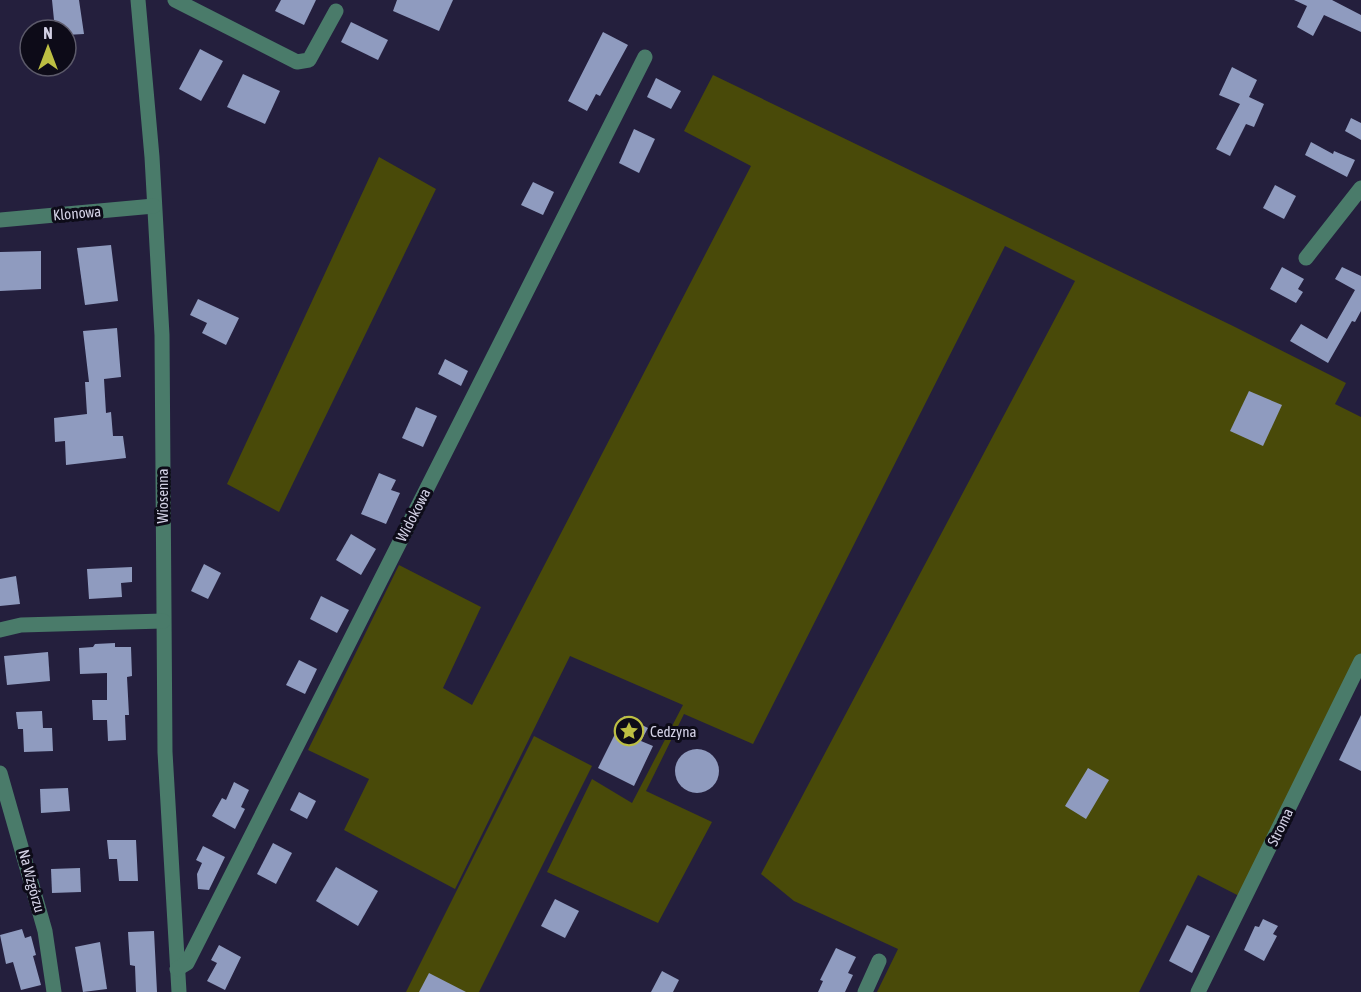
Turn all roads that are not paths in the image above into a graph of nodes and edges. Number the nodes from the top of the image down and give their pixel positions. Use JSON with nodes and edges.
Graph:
{"nodes":[{"id":1,"x":138,"y":0,"type":"edge"},
{"id":2,"x":175,"y":0,"type":"edge"},
{"id":3,"x":336,"y":11,"type":"dead end"},
{"id":4,"x":645,"y":57,"type":"dead end"},
{"id":5,"x":1361,"y":188,"type":"edge"},
{"id":6,"x":154,"y":206,"type":"junction"},
{"id":7,"x":0,"y":220,"type":"edge"},
{"id":8,"x":1306,"y":258,"type":"dead end"},
{"id":9,"x":163,"y":621,"type":"junction"},
{"id":10,"x":0,"y":630,"type":"edge"},
{"id":11,"x":1361,"y":661,"type":"edge"},
{"id":12,"x":0,"y":773,"type":"edge"},
{"id":13,"x":879,"y":961,"type":"dead end"},
{"id":14,"x":177,"y":969,"type":"junction"},
{"id":15,"x":54,"y":992,"type":"edge"},
{"id":16,"x":179,"y":992,"type":"edge"},
{"id":17,"x":865,"y":992,"type":"edge"},
{"id":18,"x":1198,"y":992,"type":"edge"}],
"edges":[{"from":1,"to":6,"type":"street","name":"Wiosenna"},
{"from":2,"to":3,"type":"street"},
{"from":4,"to":14,"type":"street","name":"Widokowa"},
{"from":5,"to":8,"type":"street"},
{"from":6,"to":7,"type":"street","name":"Klonowa"},
{"from":6,"to":9,"type":"street","name":"Wiosenna"},
{"from":9,"to":10,"type":"street"},
{"from":9,"to":14,"type":"street","name":"Wiosenna"},
{"from":11,"to":18,"type":"street","name":"Stroma"},
{"from":12,"to":15,"type":"street","name":"Na Wzgórzu"},
{"from":13,"to":17,"type":"street"},
{"from":14,"to":16,"type":"street","name":"Wiosenna"}]}
